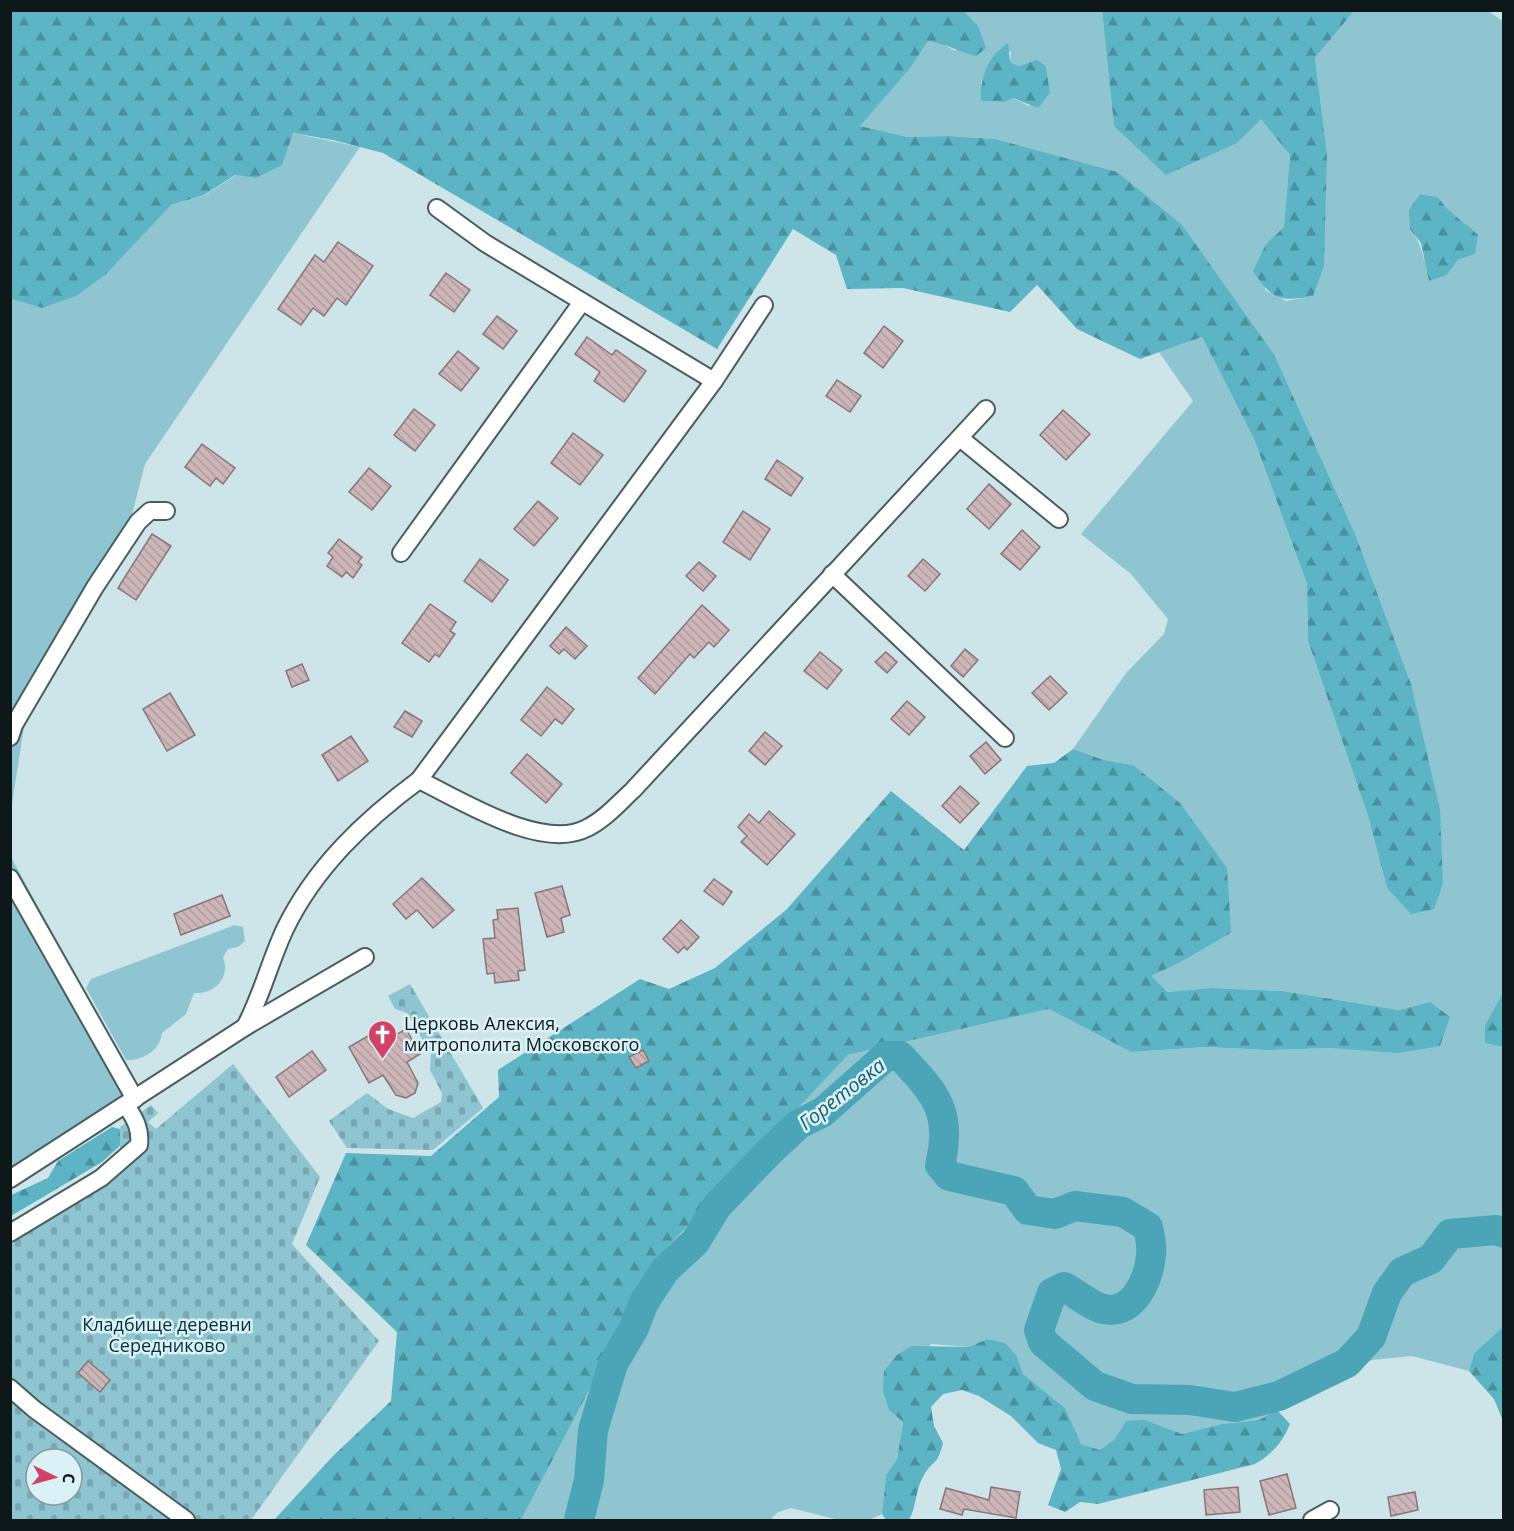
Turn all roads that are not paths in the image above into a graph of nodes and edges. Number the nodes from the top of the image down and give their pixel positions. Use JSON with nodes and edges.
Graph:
{"nodes":[{"id":1,"x":437,"y":208,"type":"dead end"},
{"id":2,"x":582,"y":302,"type":"junction"},
{"id":3,"x":764,"y":305,"type":"dead end"},
{"id":4,"x":714,"y":381,"type":"junction"},
{"id":5,"x":986,"y":409,"type":"dead end"},
{"id":6,"x":960,"y":438,"type":"junction"},
{"id":7,"x":166,"y":511,"type":"dead end"},
{"id":8,"x":1059,"y":519,"type":"dead end"},
{"id":9,"x":401,"y":553,"type":"dead end"},
{"id":10,"x":832,"y":574,"type":"junction"},
{"id":11,"x":10,"y":736,"type":"edge"},
{"id":12,"x":1005,"y":738,"type":"dead end"},
{"id":13,"x":419,"y":780,"type":"junction"},
{"id":14,"x":10,"y":878,"type":"edge"},
{"id":15,"x":365,"y":957,"type":"dead end"},
{"id":16,"x":245,"y":1027,"type":"junction"},
{"id":17,"x":131,"y":1102,"type":"junction"},
{"id":18,"x":10,"y":1179,"type":"edge"},
{"id":19,"x":10,"y":1233,"type":"edge"},
{"id":20,"x":10,"y":1388,"type":"edge"},
{"id":21,"x":1330,"y":1510,"type":"dead end"},
{"id":22,"x":186,"y":1521,"type":"edge"},
{"id":23,"x":1312,"y":1521,"type":"edge"}],
"edges":[{"from":1,"to":2,"type":"street"},
{"from":2,"to":4,"type":"street"},
{"from":2,"to":9,"type":"street"},
{"from":3,"to":4,"type":"street"},
{"from":4,"to":13,"type":"street"},
{"from":5,"to":6,"type":"street"},
{"from":6,"to":8,"type":"street"},
{"from":6,"to":10,"type":"street"},
{"from":7,"to":11,"type":"street"},
{"from":10,"to":12,"type":"street"},
{"from":10,"to":13,"type":"street"},
{"from":13,"to":16,"type":"street"},
{"from":14,"to":17,"type":"street"},
{"from":15,"to":16,"type":"street"},
{"from":16,"to":17,"type":"street"},
{"from":17,"to":18,"type":"street"},
{"from":17,"to":19,"type":"street"},
{"from":20,"to":22,"type":"street"},
{"from":21,"to":23,"type":"street"}]}
